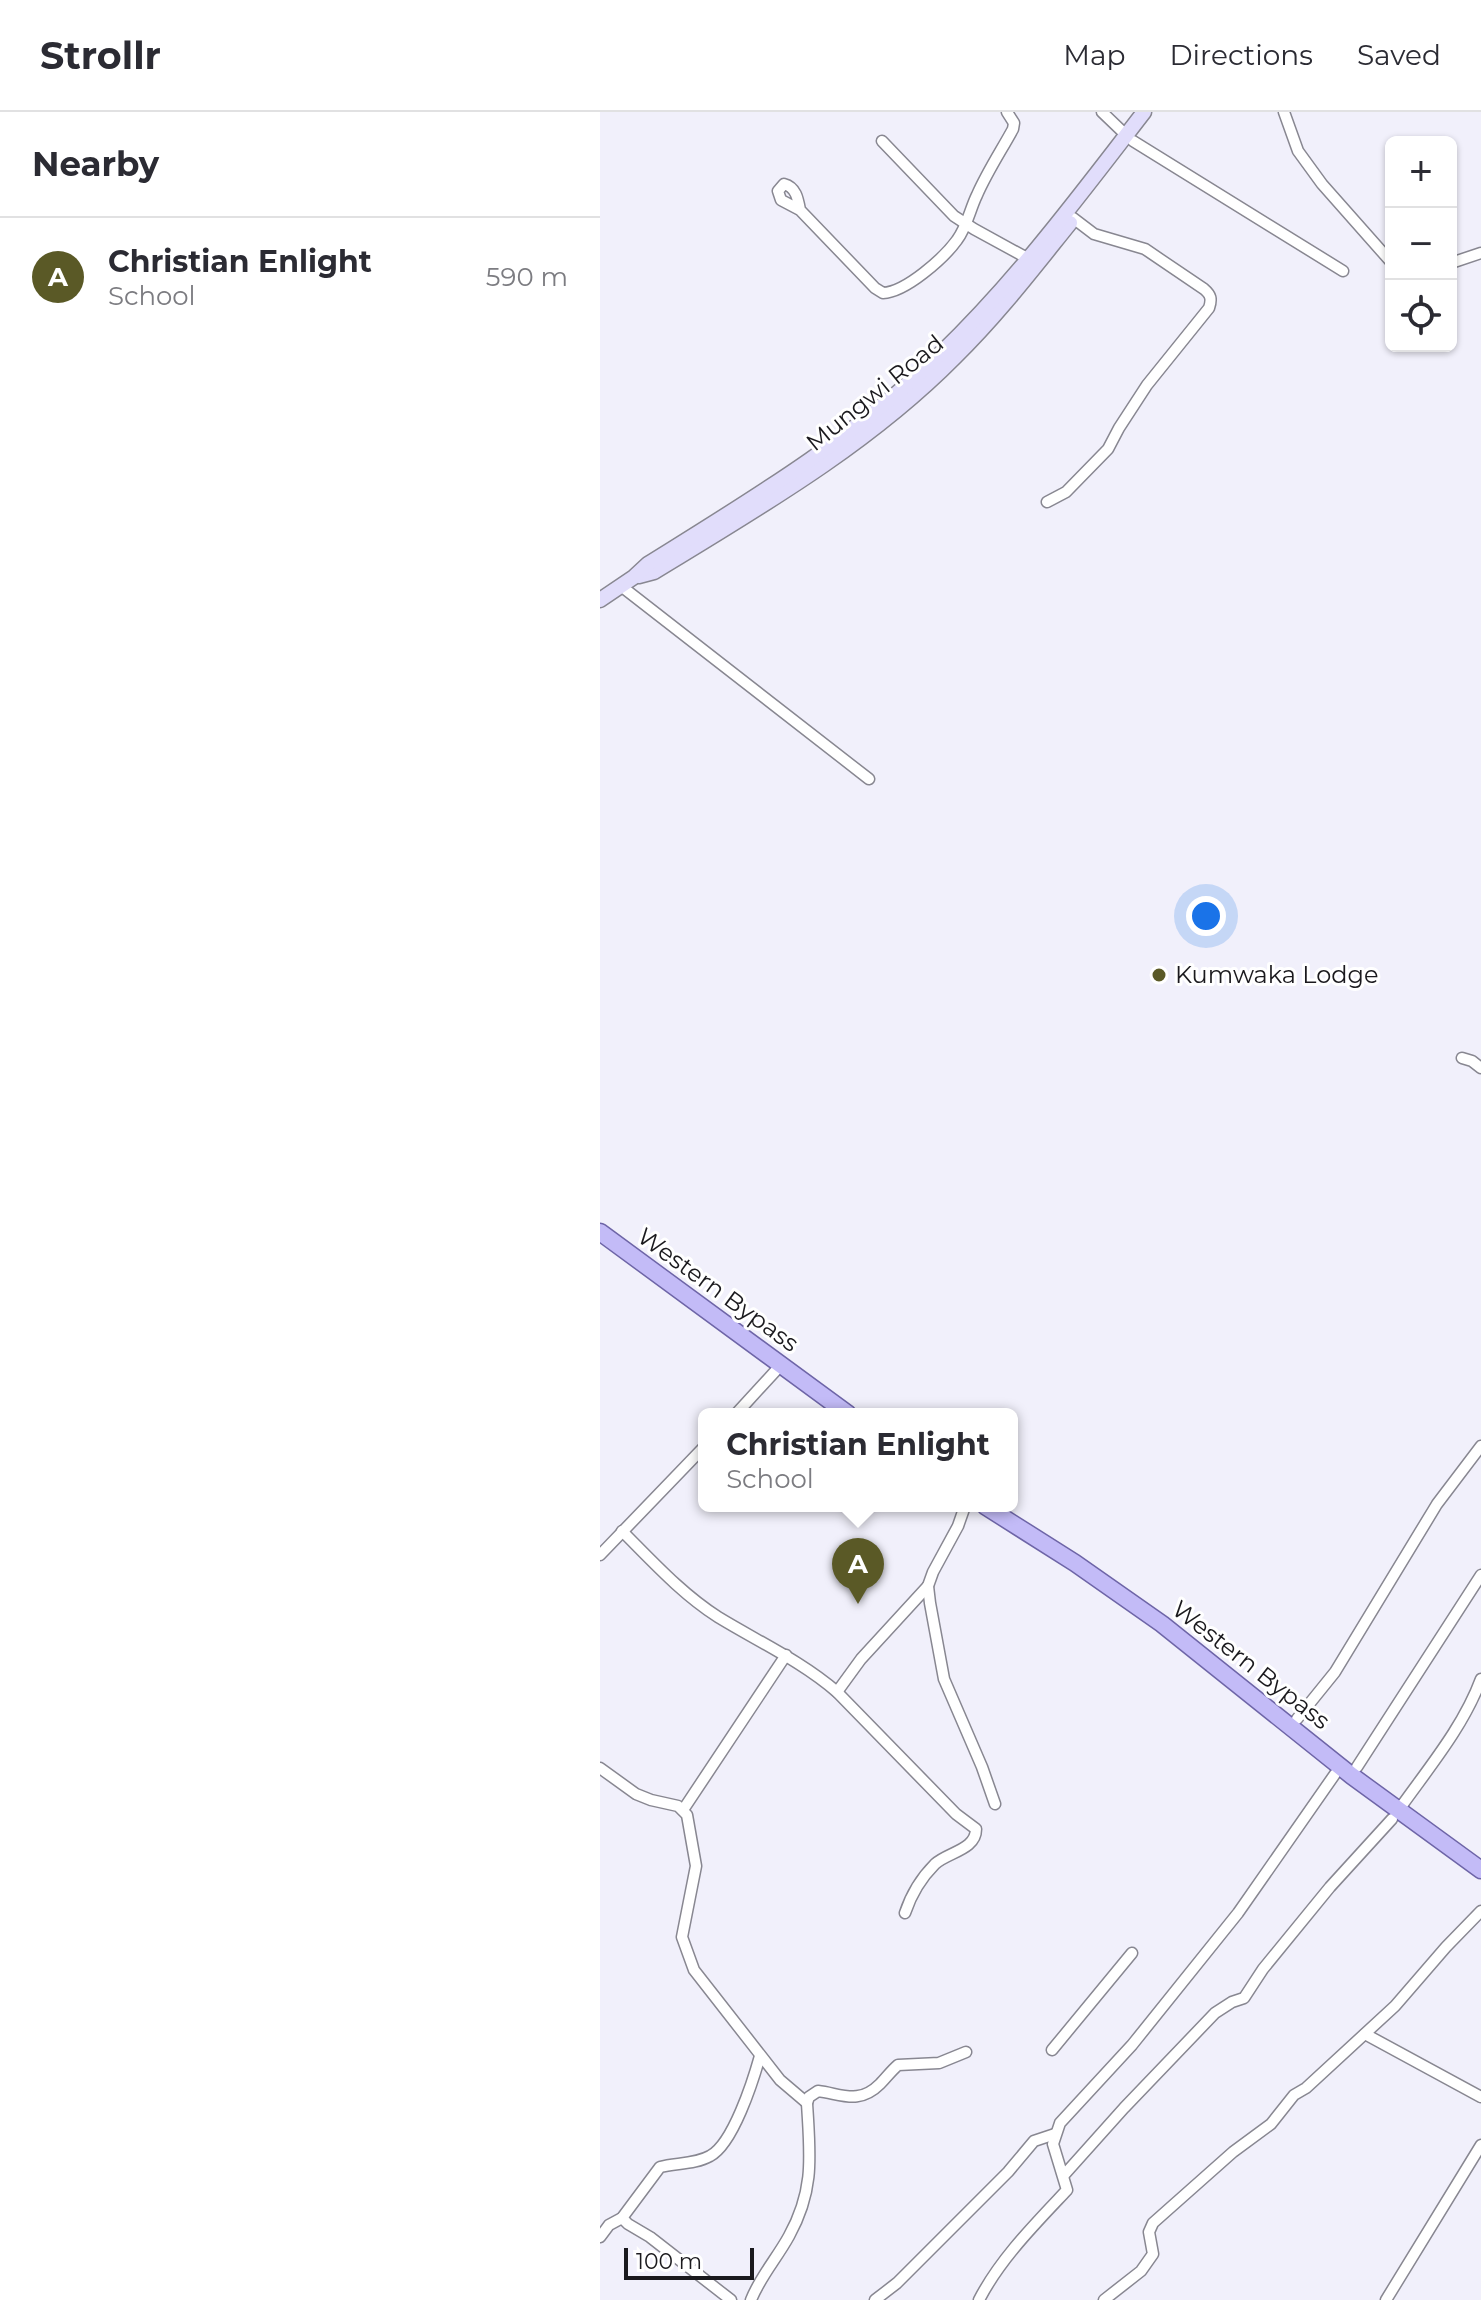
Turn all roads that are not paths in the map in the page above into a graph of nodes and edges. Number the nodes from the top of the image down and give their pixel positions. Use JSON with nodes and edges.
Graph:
{"nodes":[{"id":1,"x":1007,"y":112,"type":"edge"},
{"id":2,"x":1102,"y":112,"type":"edge"},
{"id":3,"x":1144,"y":112,"type":"edge"},
{"id":4,"x":1155,"y":112,"type":"edge"},
{"id":5,"x":1284,"y":112,"type":"edge"},
{"id":6,"x":1130,"y":138,"type":"junction"},
{"id":7,"x":882,"y":141,"type":"dead end"},
{"id":8,"x":800,"y":210,"type":"dead end"},
{"id":9,"x":1073,"y":218,"type":"junction"},
{"id":10,"x":965,"y":224,"type":"junction"},
{"id":11,"x":1481,"y":253,"type":"edge"},
{"id":12,"x":1385,"y":255,"type":"edge"},
{"id":13,"x":1027,"y":258,"type":"junction"},
{"id":14,"x":1457,"y":261,"type":"edge"},
{"id":15,"x":1343,"y":271,"type":"dead end"},
{"id":16,"x":1047,"y":502,"type":"dead end"},
{"id":17,"x":634,"y":577,"type":"junction"},
{"id":18,"x":621,"y":586,"type":"junction"},
{"id":19,"x":600,"y":600,"type":"edge"},
{"id":20,"x":869,"y":779,"type":"dead end"},
{"id":21,"x":1462,"y":1058,"type":"dead end"},
{"id":22,"x":1481,"y":1068,"type":"edge"},
{"id":23,"x":600,"y":1232,"type":"edge"},
{"id":24,"x":780,"y":1366,"type":"junction"},
{"id":25,"x":742,"y":1408,"type":"edge"},
{"id":26,"x":840,"y":1408,"type":"edge"},
{"id":27,"x":1481,"y":1446,"type":"edge"},
{"id":28,"x":698,"y":1453,"type":"edge"},
{"id":29,"x":964,"y":1512,"type":"edge"},
{"id":30,"x":994,"y":1512,"type":"edge"},
{"id":31,"x":622,"y":1531,"type":"junction"},
{"id":32,"x":600,"y":1555,"type":"edge"},
{"id":33,"x":1481,"y":1575,"type":"edge"},
{"id":34,"x":928,"y":1586,"type":"junction"},
{"id":35,"x":786,"y":1655,"type":"junction"},
{"id":36,"x":1481,"y":1679,"type":"edge"},
{"id":37,"x":837,"y":1692,"type":"junction"},
{"id":38,"x":1297,"y":1719,"type":"dead end"},
{"id":39,"x":1357,"y":1767,"type":"dead end"},
{"id":40,"x":600,"y":1768,"type":"edge"},
{"id":41,"x":1335,"y":1774,"type":"dead end"},
{"id":42,"x":995,"y":1804,"type":"dead end"},
{"id":43,"x":1403,"y":1804,"type":"dead end"},
{"id":44,"x":683,"y":1810,"type":"junction"},
{"id":45,"x":1392,"y":1819,"type":"dead end"},
{"id":46,"x":1481,"y":1870,"type":"edge"},
{"id":47,"x":1481,"y":1911,"type":"edge"},
{"id":48,"x":905,"y":1913,"type":"dead end"},
{"id":49,"x":1132,"y":1953,"type":"dead end"},
{"id":50,"x":1365,"y":2034,"type":"junction"},
{"id":51,"x":1052,"y":2050,"type":"dead end"},
{"id":52,"x":966,"y":2052,"type":"dead end"},
{"id":53,"x":760,"y":2056,"type":"junction"},
{"id":54,"x":1481,"y":2097,"type":"edge"},
{"id":55,"x":807,"y":2103,"type":"junction"},
{"id":56,"x":1055,"y":2134,"type":"junction"},
{"id":57,"x":1481,"y":2145,"type":"edge"},
{"id":58,"x":1064,"y":2175,"type":"junction"},
{"id":59,"x":622,"y":2218,"type":"junction"},
{"id":60,"x":600,"y":2237,"type":"edge"},
{"id":61,"x":731,"y":2300,"type":"edge"},
{"id":62,"x":751,"y":2300,"type":"edge"},
{"id":63,"x":875,"y":2300,"type":"edge"},
{"id":64,"x":979,"y":2300,"type":"edge"},
{"id":65,"x":1104,"y":2300,"type":"edge"},
{"id":66,"x":1386,"y":2300,"type":"edge"}],
"edges":[{"from":1,"to":10,"type":"street"},
{"from":2,"to":6,"type":"street"},
{"from":3,"to":6,"type":"main road","name":"Mungwi Road"},
{"from":4,"to":6,"type":"main road","name":"Mungwi Road"},
{"from":5,"to":12,"type":"street"},
{"from":6,"to":9,"type":"main road","name":"Mungwi Road"},
{"from":6,"to":13,"type":"main road","name":"Mungwi Road"},
{"from":6,"to":15,"type":"street"},
{"from":7,"to":10,"type":"street"},
{"from":8,"to":10,"type":"street"},
{"from":9,"to":16,"type":"street"},
{"from":9,"to":17,"type":"main road","name":"Mungwi Road"},
{"from":10,"to":13,"type":"street"},
{"from":11,"to":14,"type":"street"},
{"from":13,"to":17,"type":"main road","name":"Mungwi Road"},
{"from":17,"to":18,"type":"main road","name":"Mungwi Road"},
{"from":18,"to":19,"type":"main road","name":"Mungwi Road"},
{"from":18,"to":20,"type":"street"},
{"from":21,"to":22,"type":"street"},
{"from":23,"to":24,"type":"main road","name":"Western Bypass"},
{"from":24,"to":25,"type":"street"},
{"from":24,"to":26,"type":"main road","name":"Western Bypass"},
{"from":27,"to":38,"type":"street"},
{"from":28,"to":31,"type":"street"},
{"from":29,"to":34,"type":"street"},
{"from":30,"to":46,"type":"main road","name":"Western Bypass"},
{"from":31,"to":32,"type":"street"},
{"from":31,"to":35,"type":"street"},
{"from":33,"to":39,"type":"street"},
{"from":34,"to":37,"type":"street"},
{"from":34,"to":42,"type":"street"},
{"from":35,"to":37,"type":"street"},
{"from":35,"to":44,"type":"street"},
{"from":36,"to":43,"type":"street"},
{"from":37,"to":48,"type":"street"},
{"from":40,"to":44,"type":"street"},
{"from":41,"to":56,"type":"street"},
{"from":44,"to":53,"type":"street"},
{"from":45,"to":58,"type":"street"},
{"from":47,"to":50,"type":"street"},
{"from":49,"to":51,"type":"street"},
{"from":50,"to":54,"type":"street"},
{"from":50,"to":65,"type":"street"},
{"from":52,"to":55,"type":"street"},
{"from":53,"to":55,"type":"street"},
{"from":53,"to":59,"type":"street"},
{"from":55,"to":62,"type":"street"},
{"from":56,"to":58,"type":"street"},
{"from":56,"to":63,"type":"street"},
{"from":57,"to":66,"type":"street"},
{"from":58,"to":64,"type":"street"},
{"from":59,"to":60,"type":"street"},
{"from":59,"to":61,"type":"street"}]}
